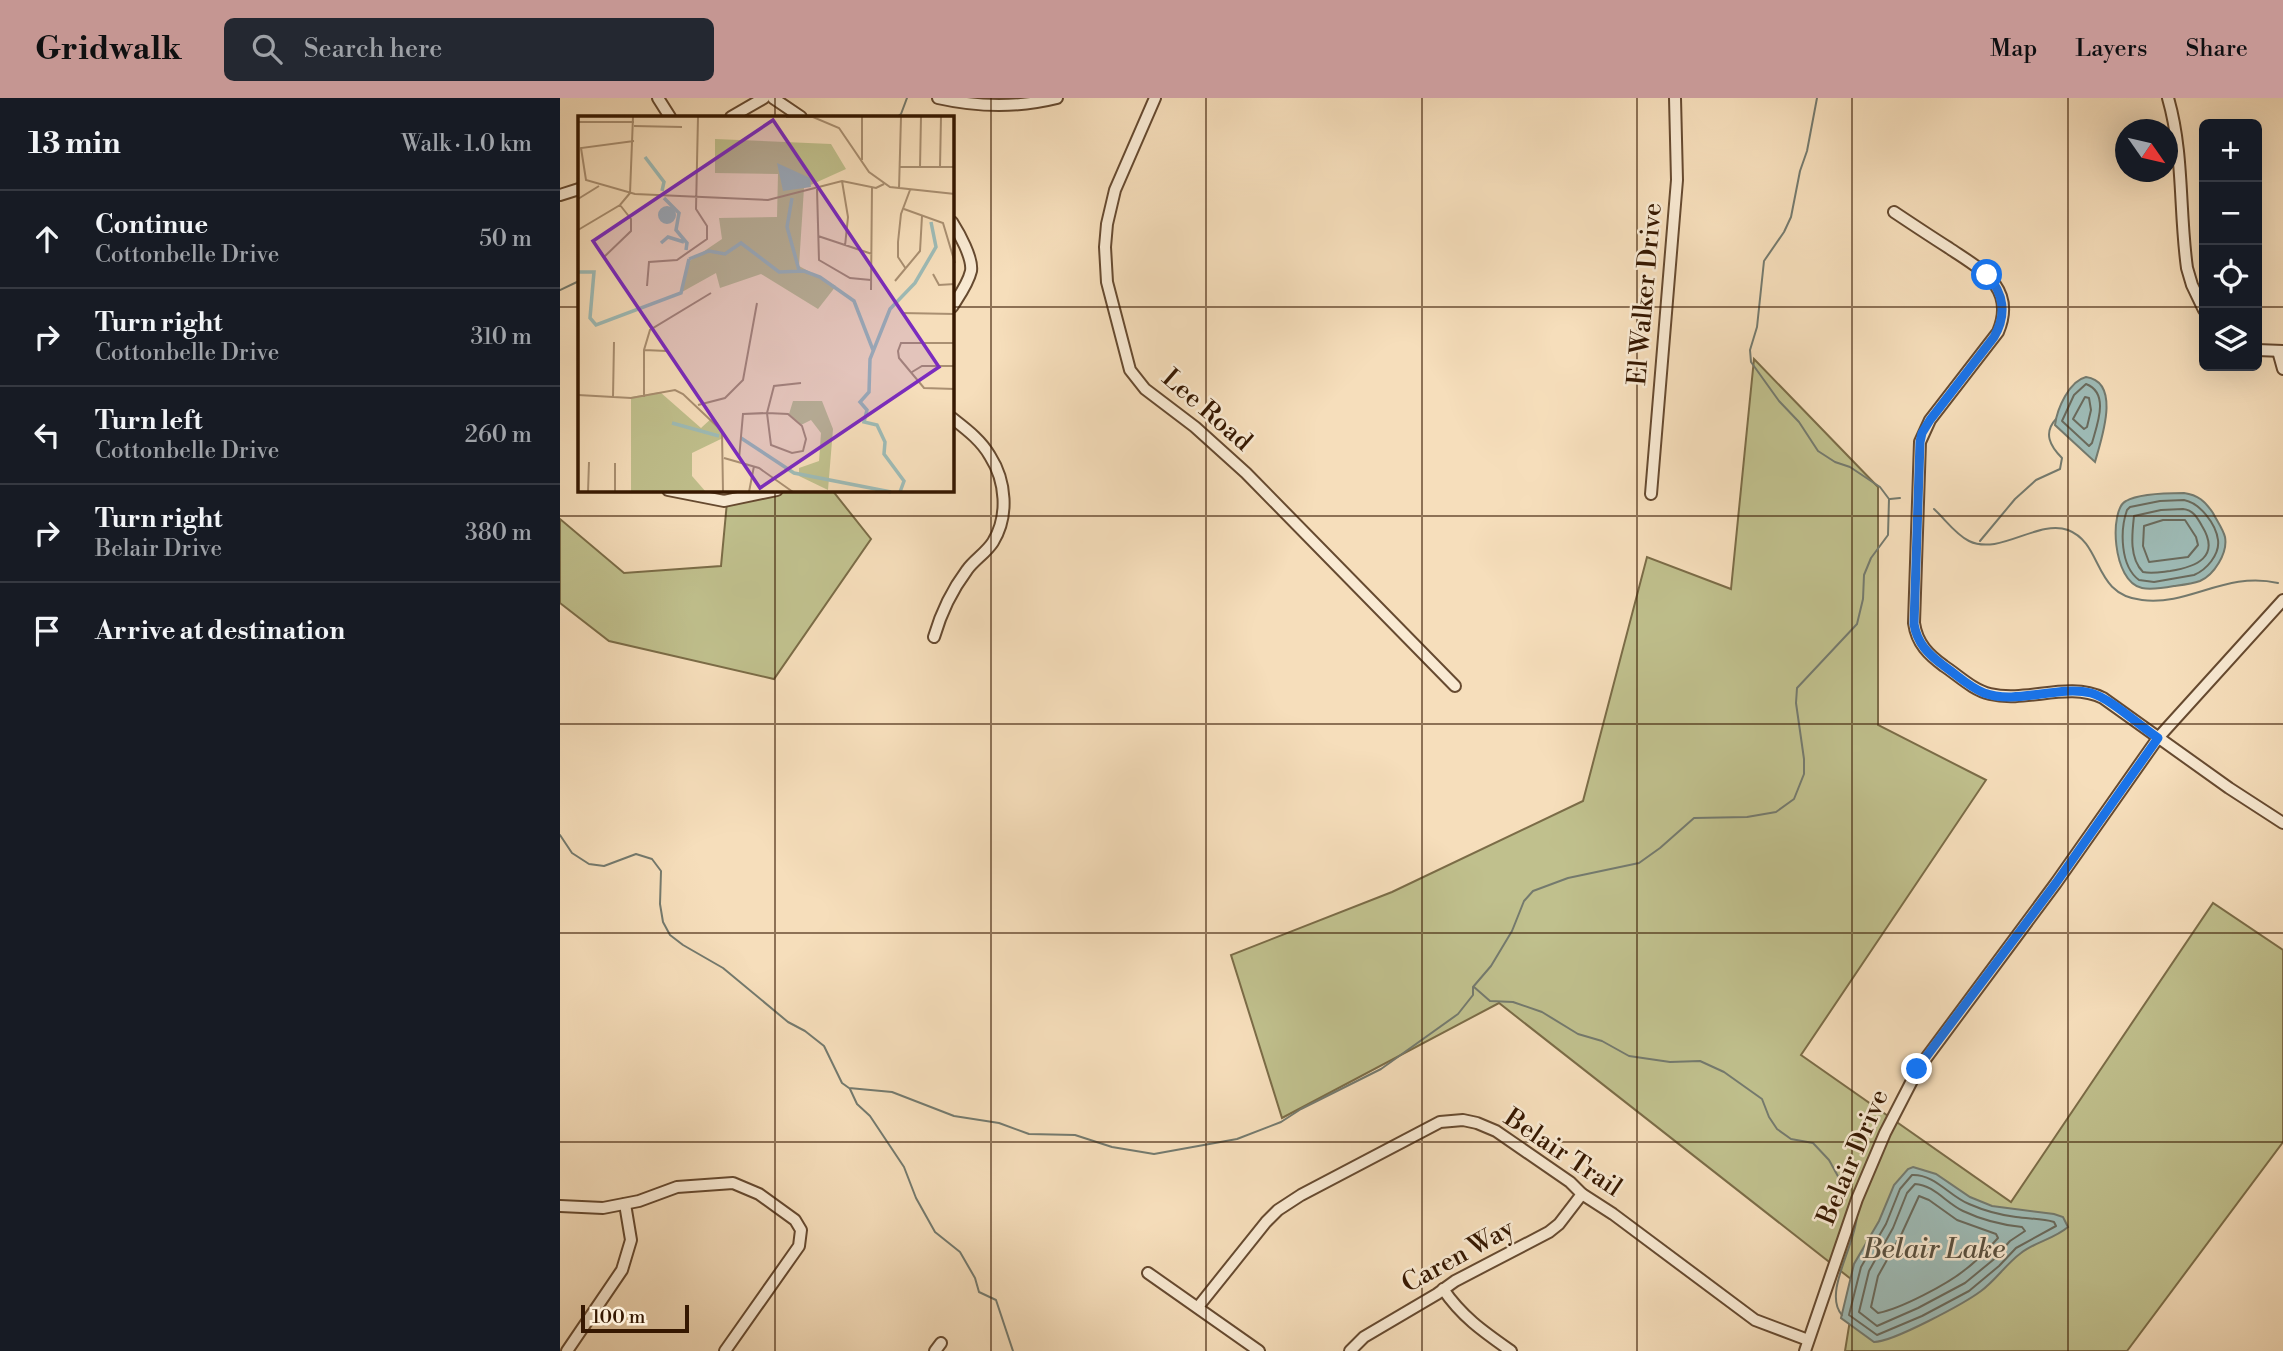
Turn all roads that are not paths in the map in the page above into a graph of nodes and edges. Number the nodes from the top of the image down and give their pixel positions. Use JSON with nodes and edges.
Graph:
{"nodes":[{"id":1,"x":658,"y":98,"type":"edge"},
{"id":2,"x":764,"y":98,"type":"edge"},
{"id":3,"x":773,"y":98,"type":"edge"},
{"id":4,"x":938,"y":98,"type":"edge"},
{"id":5,"x":1057,"y":98,"type":"edge"},
{"id":6,"x":1155,"y":98,"type":"edge"},
{"id":7,"x":1675,"y":98,"type":"edge"},
{"id":8,"x":2168,"y":98,"type":"edge"},
{"id":9,"x":669,"y":116,"type":"edge"},
{"id":10,"x":733,"y":116,"type":"edge"},
{"id":11,"x":800,"y":116,"type":"edge"},
{"id":12,"x":578,"y":189,"type":"edge"},
{"id":13,"x":560,"y":195,"type":"edge"},
{"id":14,"x":1894,"y":212,"type":"dead end"},
{"id":15,"x":954,"y":226,"type":"edge"},
{"id":16,"x":954,"y":304,"type":"edge"},
{"id":17,"x":2203,"y":308,"type":"edge"},
{"id":18,"x":2262,"y":350,"type":"edge"},
{"id":19,"x":2281,"y":351,"type":"edge"},
{"id":20,"x":2283,"y":369,"type":"edge"},
{"id":21,"x":954,"y":420,"type":"edge"},
{"id":22,"x":678,"y":492,"type":"edge"},
{"id":23,"x":767,"y":492,"type":"edge"},
{"id":24,"x":1651,"y":494,"type":"dead end"},
{"id":25,"x":2283,"y":600,"type":"edge"},
{"id":26,"x":934,"y":637,"type":"dead end"},
{"id":27,"x":1455,"y":685,"type":"dead end"},
{"id":28,"x":2158,"y":738,"type":"junction"},
{"id":29,"x":2283,"y":823,"type":"edge"},
{"id":30,"x":1582,"y":1194,"type":"junction"},
{"id":31,"x":625,"y":1204,"type":"junction"},
{"id":32,"x":560,"y":1206,"type":"edge"},
{"id":33,"x":1147,"y":1273,"type":"dead end"},
{"id":34,"x":1443,"y":1289,"type":"junction"},
{"id":35,"x":1198,"y":1307,"type":"junction"},
{"id":36,"x":1807,"y":1345,"type":"edge"},
{"id":37,"x":567,"y":1351,"type":"edge"},
{"id":38,"x":725,"y":1351,"type":"edge"},
{"id":39,"x":1259,"y":1351,"type":"edge"},
{"id":40,"x":1350,"y":1351,"type":"edge"},
{"id":41,"x":1511,"y":1351,"type":"edge"}],
"edges":[{"from":1,"to":9,"type":"street"},
{"from":2,"to":10,"type":"street"},
{"from":3,"to":11,"type":"street"},
{"from":4,"to":5,"type":"street"},
{"from":6,"to":27,"type":"street","name":"Lee Road"},
{"from":7,"to":24,"type":"street","name":"El Walker Drive"},
{"from":8,"to":17,"type":"street"},
{"from":12,"to":13,"type":"street"},
{"from":14,"to":28,"type":"street"},
{"from":15,"to":16,"type":"street"},
{"from":18,"to":19,"type":"street"},
{"from":19,"to":20,"type":"street"},
{"from":21,"to":26,"type":"street"},
{"from":22,"to":23,"type":"street"},
{"from":25,"to":28,"type":"street","name":"Belair Drive"},
{"from":28,"to":29,"type":"street"},
{"from":28,"to":36,"type":"street","name":"Belair Drive"},
{"from":30,"to":34,"type":"street","name":"Caren Way"},
{"from":30,"to":35,"type":"street","name":"Belair Trail"},
{"from":30,"to":36,"type":"street","name":"Belair Trail"},
{"from":31,"to":32,"type":"street"},
{"from":31,"to":37,"type":"street"},
{"from":31,"to":38,"type":"street"},
{"from":33,"to":35,"type":"street"},
{"from":34,"to":40,"type":"street","name":"Caren Way"},
{"from":34,"to":41,"type":"street"},
{"from":35,"to":39,"type":"street"}]}
